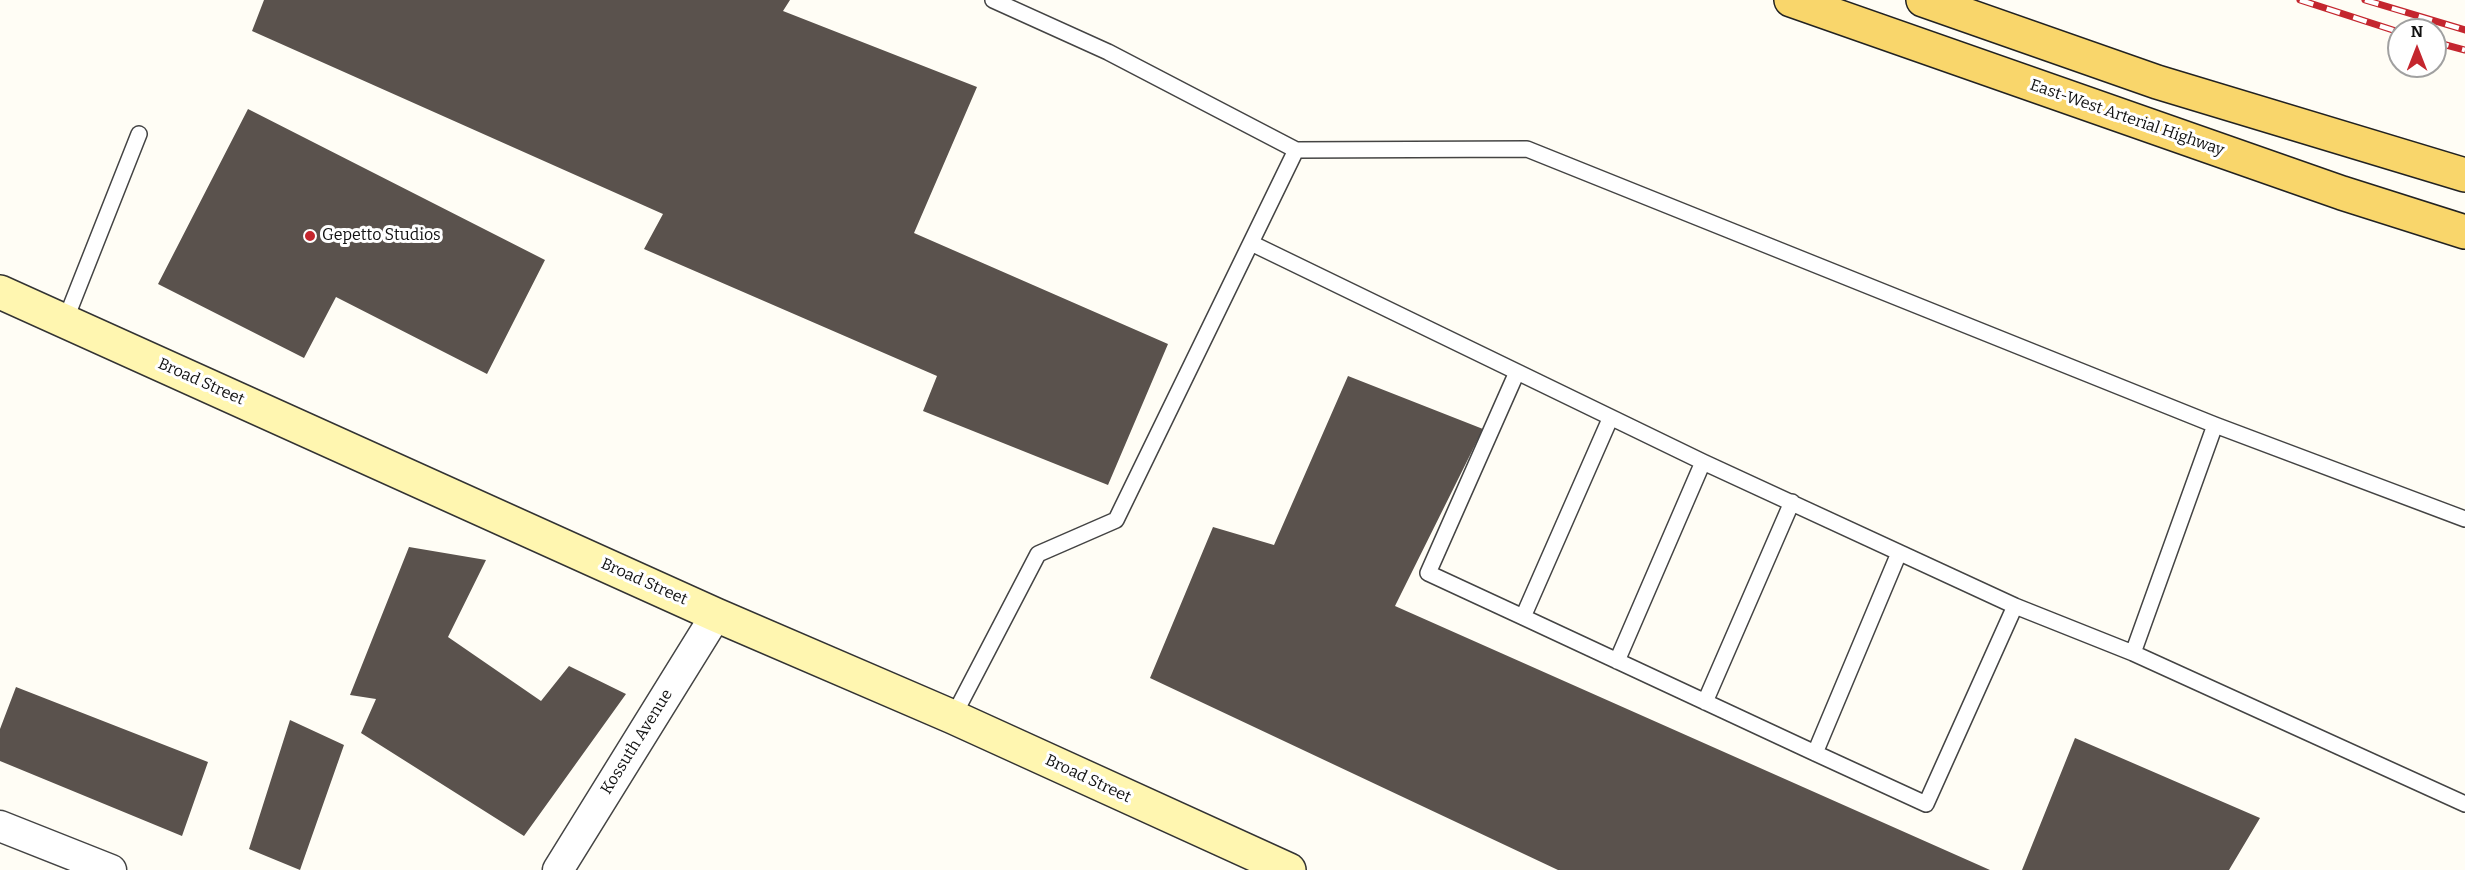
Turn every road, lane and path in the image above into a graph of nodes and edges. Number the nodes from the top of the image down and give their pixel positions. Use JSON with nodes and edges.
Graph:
{"nodes":[{"id":1,"x":993,"y":0,"type":"edge"},
{"id":2,"x":1791,"y":0,"type":"edge"},
{"id":3,"x":1923,"y":0,"type":"edge"},
{"id":4,"x":139,"y":134,"type":"dead end"},
{"id":5,"x":1296,"y":150,"type":"junction"},
{"id":6,"x":2465,"y":175,"type":"edge"},
{"id":7,"x":2465,"y":232,"type":"edge"},
{"id":8,"x":1251,"y":243,"type":"junction"},
{"id":9,"x":0,"y":291,"type":"edge"},
{"id":10,"x":65,"y":321,"type":"junction"},
{"id":11,"x":1517,"y":372,"type":"junction"},
{"id":12,"x":1610,"y":419,"type":"junction"},
{"id":13,"x":2215,"y":424,"type":"junction"},
{"id":14,"x":1703,"y":462,"type":"junction"},
{"id":15,"x":1792,"y":502,"type":"junction"},
{"id":16,"x":2465,"y":519,"type":"edge"},
{"id":17,"x":1899,"y":553,"type":"junction"},
{"id":18,"x":2014,"y":606,"type":"junction"},
{"id":19,"x":716,"y":615,"type":"junction"},
{"id":20,"x":1522,"y":617,"type":"junction"},
{"id":21,"x":2133,"y":653,"type":"junction"},
{"id":22,"x":1617,"y":661,"type":"junction"},
{"id":23,"x":1705,"y":702,"type":"junction"},
{"id":24,"x":953,"y":717,"type":"junction"},
{"id":25,"x":1815,"y":753,"type":"junction"},
{"id":26,"x":2465,"y":804,"type":"edge"},
{"id":27,"x":0,"y":826,"type":"edge"},
{"id":28,"x":111,"y":870,"type":"edge"},
{"id":29,"x":558,"y":870,"type":"edge"},
{"id":30,"x":1289,"y":870,"type":"edge"}],
"edges":[{"from":1,"to":5,"type":"lane"},
{"from":2,"to":7,"type":"main road","name":"East-West Arterial Highway"},
{"from":3,"to":6,"type":"main road"},
{"from":4,"to":10,"type":"lane"},
{"from":5,"to":8,"type":"lane"},
{"from":5,"to":13,"type":"lane"},
{"from":8,"to":11,"type":"lane"},
{"from":8,"to":24,"type":"lane"},
{"from":9,"to":10,"type":"main road","name":"Broad Street"},
{"from":10,"to":19,"type":"main road","name":"Broad Street"},
{"from":11,"to":12,"type":"lane"},
{"from":11,"to":20,"type":"lane"},
{"from":12,"to":14,"type":"lane"},
{"from":12,"to":20,"type":"lane"},
{"from":13,"to":16,"type":"lane"},
{"from":13,"to":21,"type":"lane"},
{"from":14,"to":15,"type":"lane"},
{"from":14,"to":22,"type":"lane"},
{"from":15,"to":17,"type":"lane"},
{"from":15,"to":23,"type":"lane"},
{"from":17,"to":18,"type":"lane"},
{"from":17,"to":25,"type":"lane"},
{"from":18,"to":21,"type":"lane"},
{"from":18,"to":25,"type":"lane"},
{"from":19,"to":24,"type":"main road","name":"Broad Street"},
{"from":19,"to":29,"type":"street","name":"Kossuth Avenue"},
{"from":20,"to":22,"type":"lane"},
{"from":21,"to":26,"type":"lane"},
{"from":22,"to":23,"type":"lane"},
{"from":23,"to":25,"type":"lane"},
{"from":24,"to":30,"type":"main road","name":"Broad Street"},
{"from":27,"to":28,"type":"street"}]}
